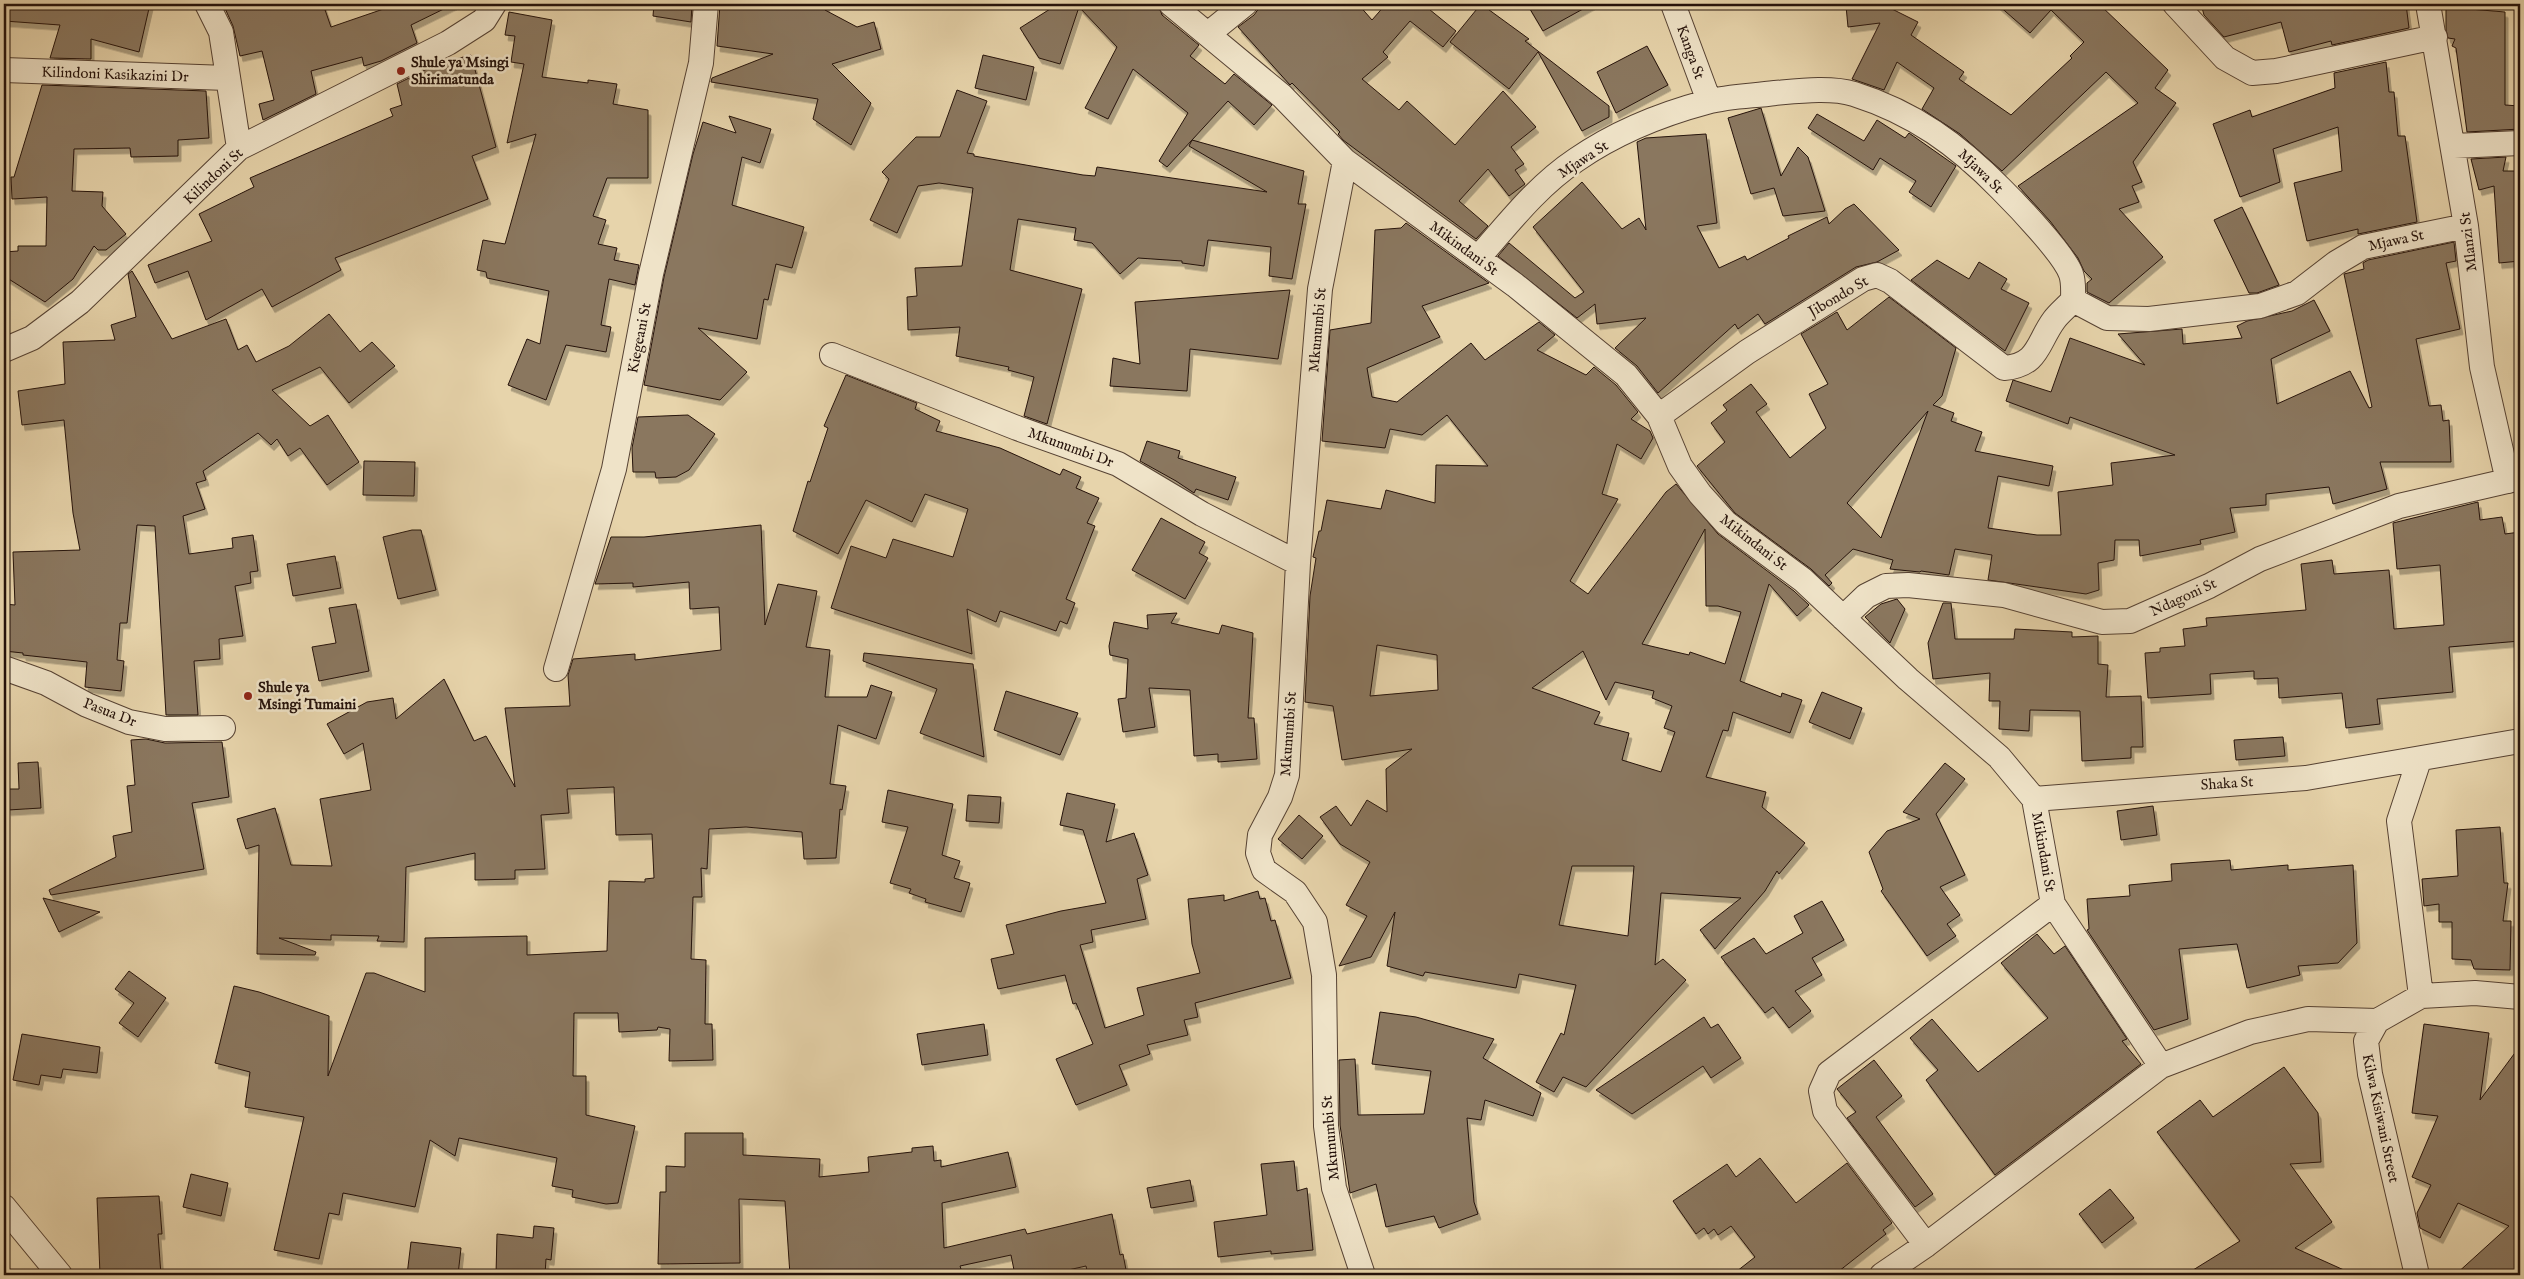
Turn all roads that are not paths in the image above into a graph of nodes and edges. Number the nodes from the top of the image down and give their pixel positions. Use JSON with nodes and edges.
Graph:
{"nodes":[{"id":1,"x":208,"y":4,"type":"edge"},
{"id":2,"x":494,"y":4,"type":"edge"},
{"id":3,"x":706,"y":4,"type":"edge"},
{"id":4,"x":1172,"y":4,"type":"edge"},
{"id":5,"x":1245,"y":4,"type":"edge"},
{"id":6,"x":1673,"y":4,"type":"edge"},
{"id":7,"x":2175,"y":4,"type":"edge"},
{"id":8,"x":2428,"y":4,"type":"edge"},
{"id":9,"x":1208,"y":34,"type":"junction"},
{"id":10,"x":2435,"y":37,"type":"junction"},
{"id":11,"x":4,"y":70,"type":"edge"},
{"id":12,"x":227,"y":78,"type":"junction"},
{"id":13,"x":1709,"y":101,"type":"junction"},
{"id":14,"x":2520,"y":143,"type":"edge"},
{"id":15,"x":2454,"y":146,"type":"junction"},
{"id":16,"x":239,"y":148,"type":"junction"},
{"id":17,"x":1345,"y":161,"type":"junction"},
{"id":18,"x":2466,"y":226,"type":"junction"},
{"id":19,"x":1478,"y":258,"type":"junction"},
{"id":20,"x":2073,"y":300,"type":"junction"},
{"id":21,"x":4,"y":350,"type":"edge"},
{"id":22,"x":832,"y":354,"type":"dead end"},
{"id":23,"x":1659,"y":416,"type":"junction"},
{"id":24,"x":2514,"y":480,"type":"edge"},
{"id":25,"x":1298,"y":563,"type":"junction"},
{"id":26,"x":1843,"y":618,"type":"junction"},
{"id":27,"x":4,"y":668,"type":"edge"},
{"id":28,"x":556,"y":669,"type":"dead end"},
{"id":29,"x":223,"y":728,"type":"dead end"},
{"id":30,"x":2520,"y":741,"type":"edge"},
{"id":31,"x":2419,"y":760,"type":"junction"},
{"id":32,"x":2034,"y":799,"type":"junction"},
{"id":33,"x":2053,"y":904,"type":"junction"},
{"id":34,"x":2421,"y":996,"type":"junction"},
{"id":35,"x":2520,"y":997,"type":"edge"},
{"id":36,"x":2376,"y":1021,"type":"junction"},
{"id":37,"x":2161,"y":1066,"type":"junction"},
{"id":38,"x":4,"y":1207,"type":"edge"},
{"id":39,"x":1926,"y":1245,"type":"junction"},
{"id":40,"x":60,"y":1275,"type":"edge"},
{"id":41,"x":1363,"y":1275,"type":"edge"},
{"id":42,"x":1882,"y":1275,"type":"edge"},
{"id":43,"x":2417,"y":1275,"type":"edge"}],
"edges":[{"from":1,"to":12,"type":"street"},
{"from":2,"to":16,"type":"street","name":"Kilindoni St"},
{"from":3,"to":28,"type":"street","name":"Kiegeani St"},
{"from":4,"to":9,"type":"street","name":"Mikindani St"},
{"from":5,"to":9,"type":"street"},
{"from":6,"to":13,"type":"street","name":"Kanga St"},
{"from":7,"to":10,"type":"street"},
{"from":8,"to":10,"type":"street","name":"Mlanzi St"},
{"from":9,"to":17,"type":"street","name":"Mikindani St"},
{"from":10,"to":15,"type":"street","name":"Mlanzi St"},
{"from":11,"to":12,"type":"street","name":"Kilindoni Kasikazini Dr"},
{"from":12,"to":16,"type":"street"},
{"from":13,"to":19,"type":"street","name":"Mjawa St"},
{"from":13,"to":20,"type":"street","name":"Mjawa St"},
{"from":14,"to":15,"type":"street"},
{"from":15,"to":18,"type":"street","name":"Mlanzi St"},
{"from":16,"to":21,"type":"street","name":"Kilindoni St"},
{"from":17,"to":19,"type":"street","name":"Mikindani St"},
{"from":17,"to":25,"type":"street","name":"Mkunumbi St"},
{"from":18,"to":20,"type":"street","name":"Mjawa St"},
{"from":18,"to":24,"type":"street","name":"Mlanzi St"},
{"from":19,"to":23,"type":"street","name":"Mikindani St"},
{"from":20,"to":23,"type":"street","name":"Jibondo St"},
{"from":22,"to":25,"type":"street","name":"Mkunumbi Dr"},
{"from":23,"to":26,"type":"street","name":"Mikindani St"},
{"from":24,"to":26,"type":"street","name":"Ndagoni St"},
{"from":25,"to":41,"type":"street","name":"Mkunumbi St"},
{"from":26,"to":32,"type":"street","name":"Mikindani St"},
{"from":27,"to":29,"type":"street","name":"Pasua Dr"},
{"from":30,"to":31,"type":"street","name":"Shaka St"},
{"from":31,"to":32,"type":"street","name":"Shaka St"},
{"from":31,"to":34,"type":"street"},
{"from":32,"to":33,"type":"street","name":"Mikindani St"},
{"from":33,"to":37,"type":"street","name":"Mikindani St"},
{"from":33,"to":39,"type":"street"},
{"from":34,"to":35,"type":"street"},
{"from":34,"to":36,"type":"street"},
{"from":36,"to":37,"type":"street"},
{"from":36,"to":43,"type":"street","name":"Kilwa Kisiwani Street"},
{"from":37,"to":39,"type":"street"},
{"from":38,"to":40,"type":"street"},
{"from":39,"to":42,"type":"street"}]}
